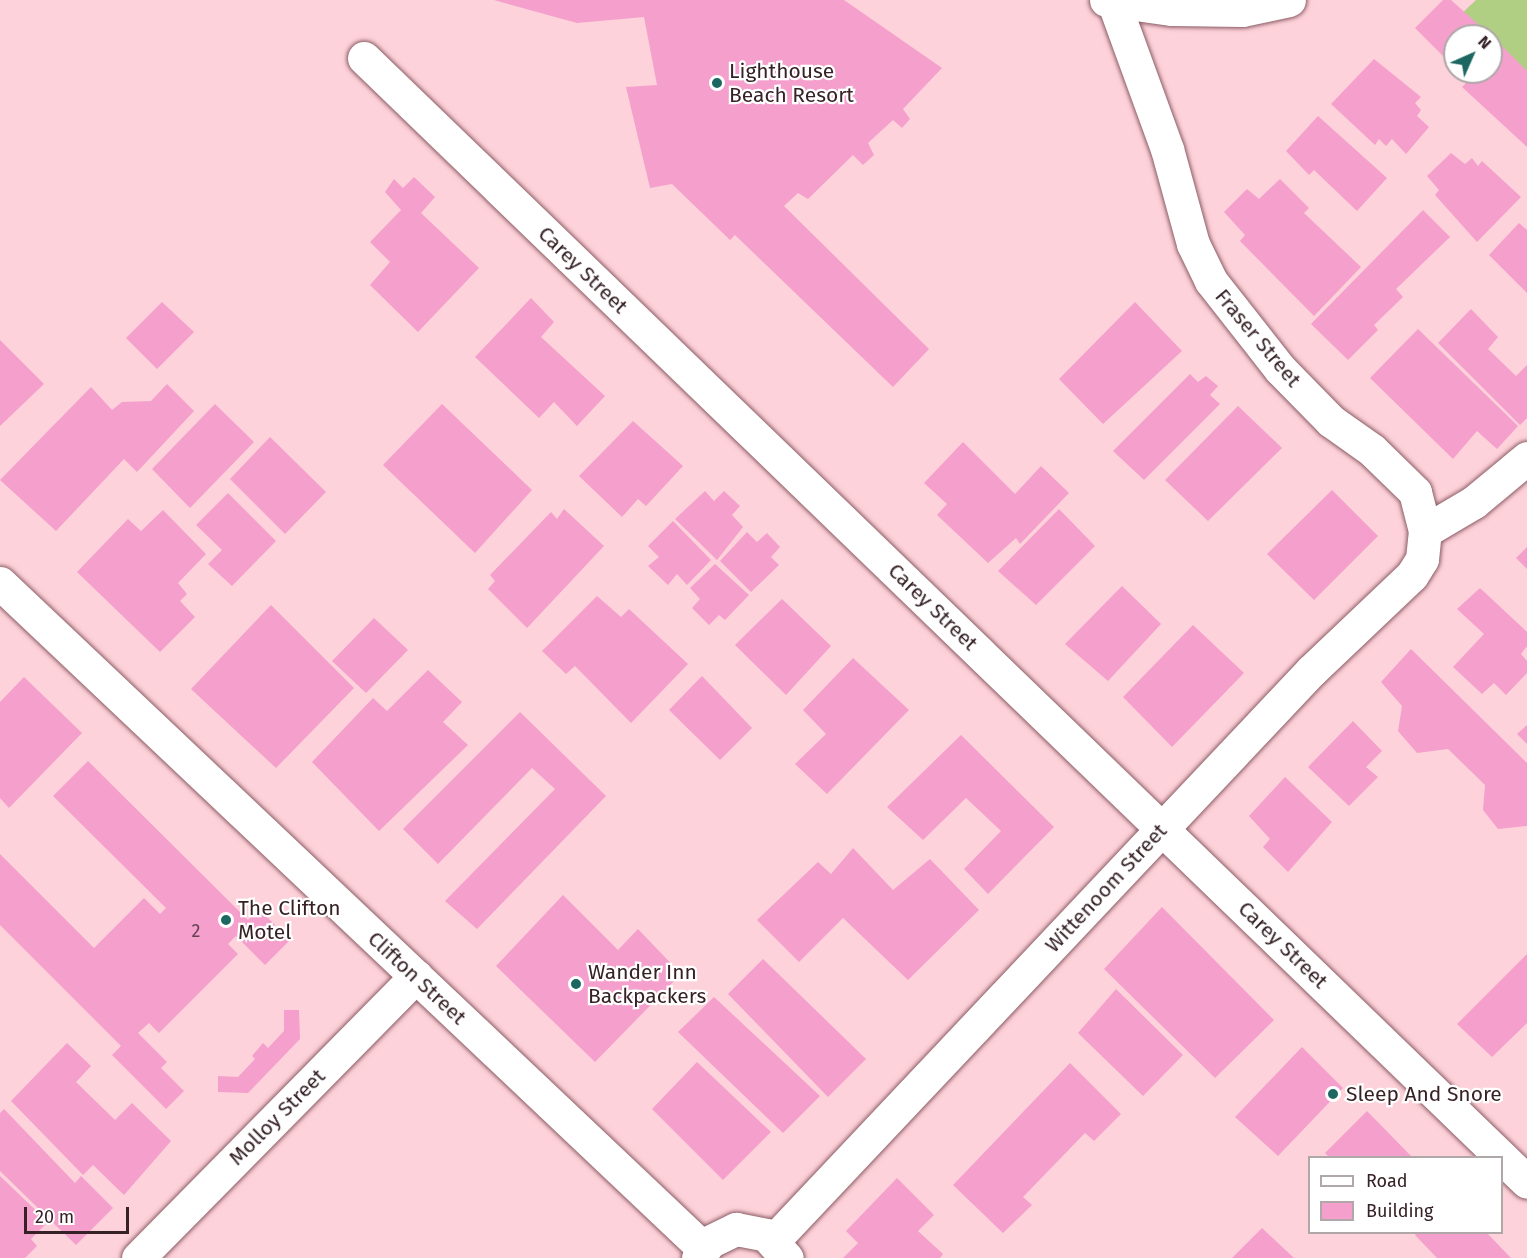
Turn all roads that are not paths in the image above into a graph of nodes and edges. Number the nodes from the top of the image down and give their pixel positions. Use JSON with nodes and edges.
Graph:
{"nodes":[{"id":1,"x":1289,"y":0,"type":"edge"},
{"id":2,"x":1110,"y":1,"type":"edge"},
{"id":3,"x":364,"y":58,"type":"dead end"},
{"id":4,"x":1527,"y":458,"type":"edge"},
{"id":5,"x":1425,"y":531,"type":"junction"},
{"id":6,"x":0,"y":583,"type":"edge"},
{"id":7,"x":1163,"y":828,"type":"junction"},
{"id":8,"x":416,"y":976,"type":"junction"},
{"id":9,"x":1500,"y":1156,"type":"edge"},
{"id":10,"x":1503,"y":1159,"type":"edge"},
{"id":11,"x":1527,"y":1182,"type":"edge"},
{"id":12,"x":780,"y":1249,"type":"edge"},
{"id":13,"x":701,"y":1254,"type":"edge"},
{"id":14,"x":138,"y":1258,"type":"edge"}],
"edges":[{"from":1,"to":2,"type":"street"},
{"from":2,"to":5,"type":"street","name":"Fraser Street"},
{"from":3,"to":7,"type":"street","name":"Carey Street"},
{"from":4,"to":5,"type":"street"},
{"from":5,"to":7,"type":"street","name":"Wittenoom Street"},
{"from":6,"to":8,"type":"street","name":"Clifton Street"},
{"from":7,"to":9,"type":"street","name":"Carey Street"},
{"from":7,"to":12,"type":"street","name":"Wittenoom Street"},
{"from":8,"to":13,"type":"street","name":"Clifton Street"},
{"from":8,"to":14,"type":"street","name":"Molloy Street"},
{"from":10,"to":11,"type":"street","name":"Carey Street"},
{"from":12,"to":13,"type":"street"}]}
